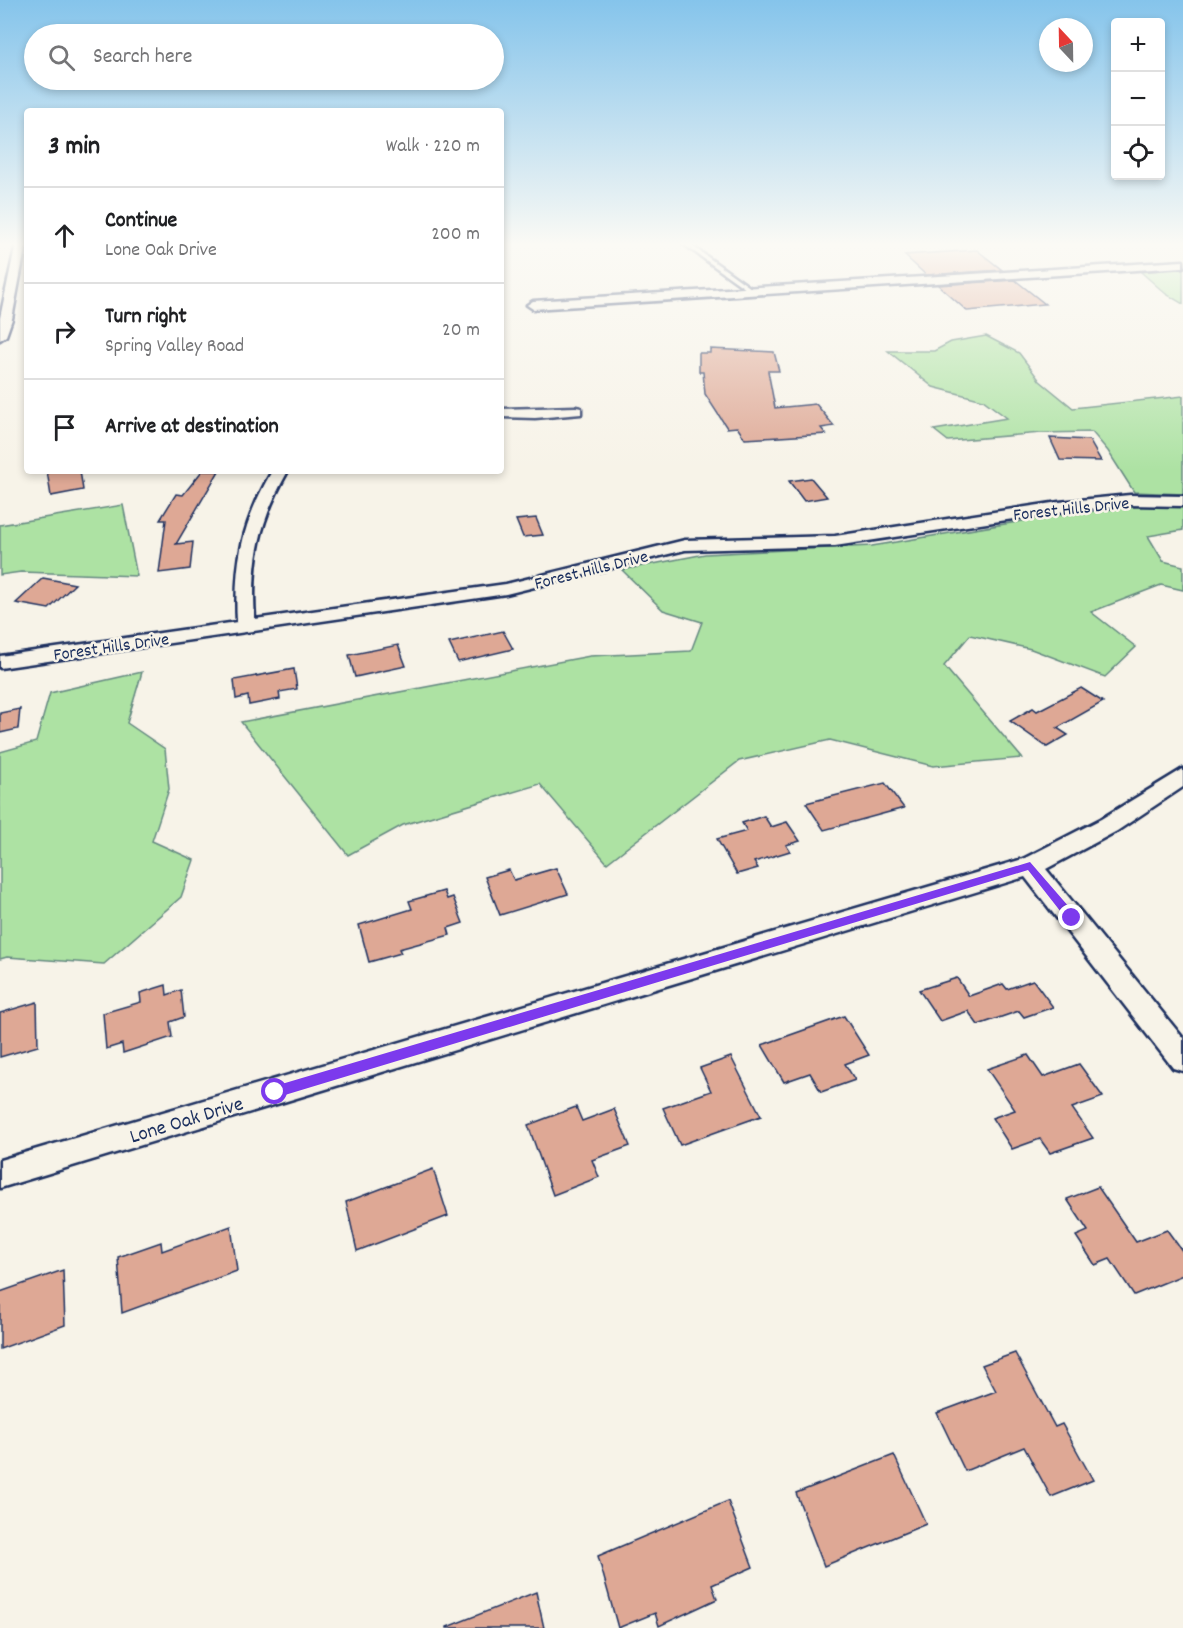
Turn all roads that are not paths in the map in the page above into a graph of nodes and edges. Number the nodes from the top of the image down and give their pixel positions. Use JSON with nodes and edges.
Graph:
{"nodes":[{"id":1,"x":3,"y":320,"type":"edge"},
{"id":2,"x":0,"y":336,"type":"edge"},
{"id":3,"x":576,"y":411,"type":"dead end"},
{"id":4,"x":504,"y":413,"type":"edge"},
{"id":5,"x":278,"y":474,"type":"edge"},
{"id":6,"x":1183,"y":501,"type":"edge"},
{"id":7,"x":246,"y":626,"type":"junction"},
{"id":8,"x":0,"y":662,"type":"edge"},
{"id":9,"x":1183,"y":777,"type":"edge"},
{"id":10,"x":1030,"y":866,"type":"junction"},
{"id":11,"x":1183,"y":1059,"type":"edge"},
{"id":12,"x":0,"y":1174,"type":"edge"}],
"edges":[{"from":1,"to":2,"type":"street"},
{"from":3,"to":4,"type":"street"},
{"from":5,"to":7,"type":"street"},
{"from":6,"to":7,"type":"street","name":"Forest Hills Drive"},
{"from":7,"to":8,"type":"street","name":"Forest Hills Drive"},
{"from":9,"to":10,"type":"street","name":"Lone Oak Drive"},
{"from":10,"to":11,"type":"street"},
{"from":10,"to":12,"type":"street","name":"Lone Oak Drive"}]}
